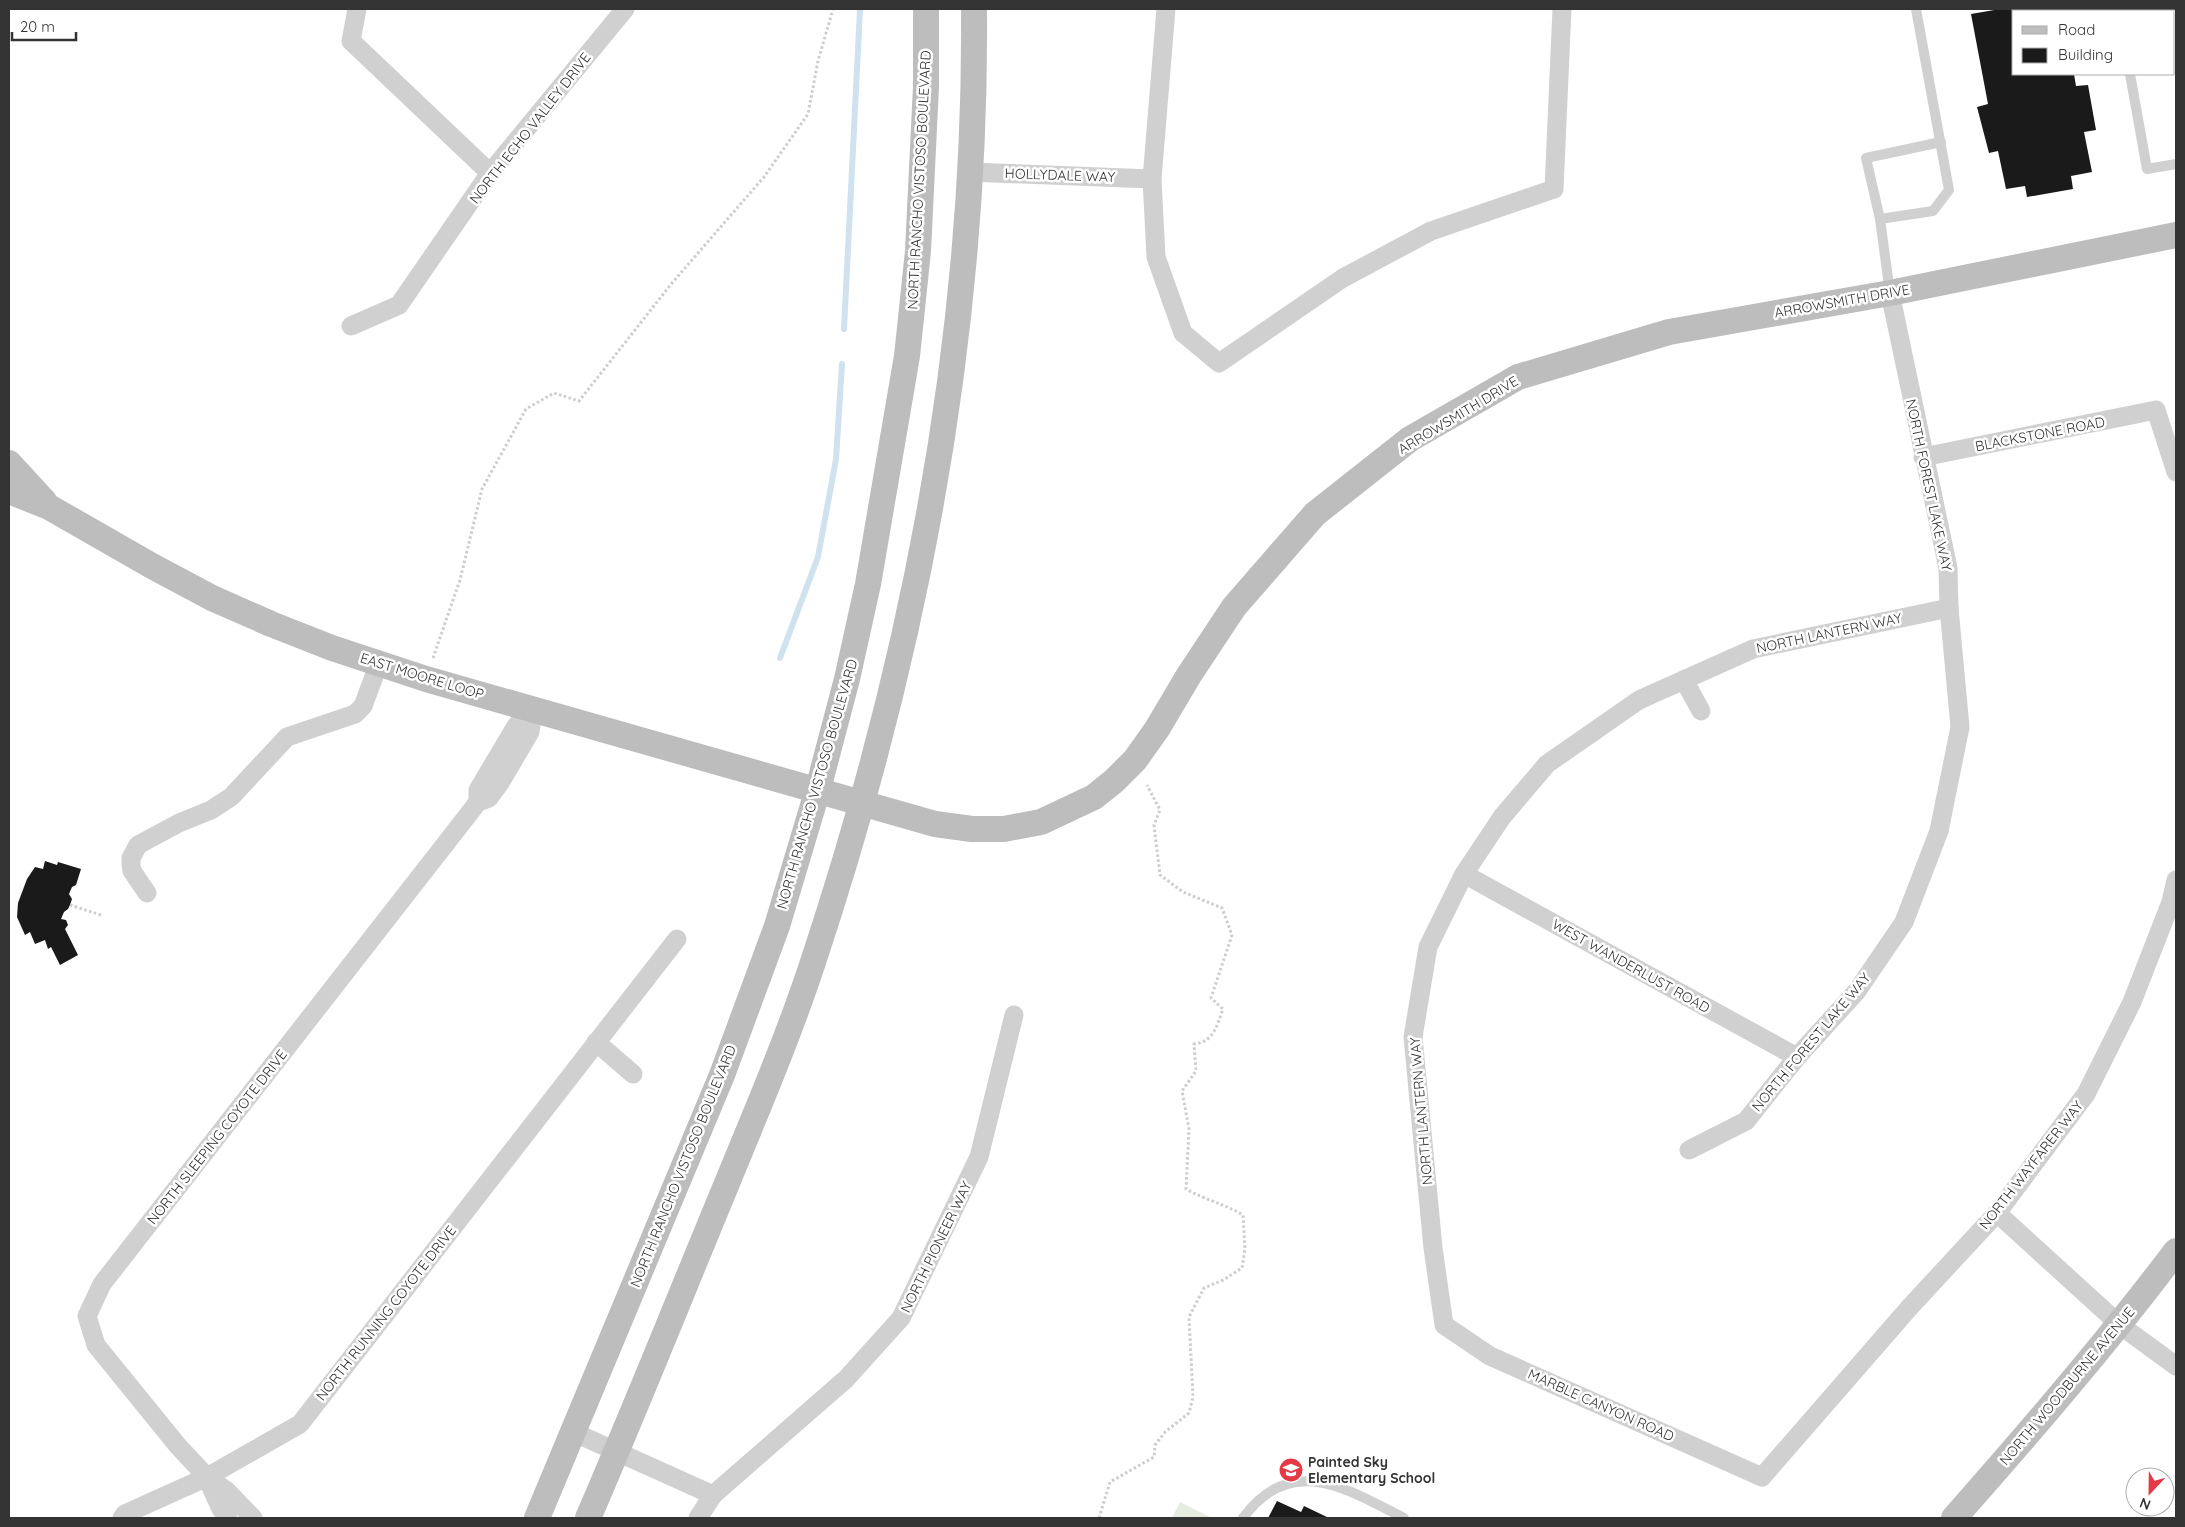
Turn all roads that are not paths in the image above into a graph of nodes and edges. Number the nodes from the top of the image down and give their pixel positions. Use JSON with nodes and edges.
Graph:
{"nodes":[{"id":1,"x":357,"y":9,"type":"edge"},
{"id":2,"x":625,"y":9,"type":"edge"},
{"id":3,"x":926,"y":9,"type":"edge"},
{"id":4,"x":974,"y":9,"type":"edge"},
{"id":5,"x":1166,"y":9,"type":"edge"},
{"id":6,"x":1562,"y":9,"type":"edge"},
{"id":7,"x":1916,"y":9,"type":"edge"},
{"id":8,"x":2130,"y":75,"type":"edge"},
{"id":9,"x":1940,"y":142,"type":"junction"},
{"id":10,"x":2176,"y":164,"type":"edge"},
{"id":11,"x":970,"y":172,"type":"junction"},
{"id":12,"x":490,"y":174,"type":"junction"},
{"id":13,"x":1152,"y":179,"type":"junction"},
{"id":14,"x":1880,"y":219,"type":"junction"},
{"id":15,"x":2176,"y":235,"type":"edge"},
{"id":16,"x":1890,"y":293,"type":"junction"},
{"id":17,"x":351,"y":326,"type":"dead end"},
{"id":18,"x":1923,"y":457,"type":"junction"},
{"id":19,"x":9,"y":463,"type":"edge"},
{"id":20,"x":2176,"y":472,"type":"edge"},
{"id":21,"x":9,"y":491,"type":"edge"},
{"id":22,"x":49,"y":507,"type":"junction"},
{"id":23,"x":1949,"y":608,"type":"junction"},
{"id":24,"x":379,"y":663,"type":"junction"},
{"id":25,"x":1684,"y":680,"type":"junction"},
{"id":26,"x":534,"y":709,"type":"junction"},
{"id":27,"x":1701,"y":711,"type":"dead end"},
{"id":28,"x":818,"y":789,"type":"junction"},
{"id":29,"x":864,"y":803,"type":"junction"},
{"id":30,"x":1464,"y":874,"type":"junction"},
{"id":31,"x":2176,"y":880,"type":"edge"},
{"id":32,"x":147,"y":893,"type":"dead end"},
{"id":33,"x":677,"y":939,"type":"dead end"},
{"id":34,"x":1014,"y":1015,"type":"dead end"},
{"id":35,"x":596,"y":1042,"type":"junction"},
{"id":36,"x":1797,"y":1057,"type":"junction"},
{"id":37,"x":633,"y":1074,"type":"dead end"},
{"id":38,"x":1689,"y":1150,"type":"dead end"},
{"id":39,"x":1996,"y":1213,"type":"junction"},
{"id":40,"x":2176,"y":1252,"type":"edge"},
{"id":41,"x":1444,"y":1325,"type":"joint"},
{"id":42,"x":2120,"y":1325,"type":"junction"},
{"id":43,"x":2176,"y":1366,"type":"edge"},
{"id":44,"x":573,"y":1432,"type":"junction"},
{"id":45,"x":616,"y":1452,"type":"junction"},
{"id":46,"x":207,"y":1477,"type":"junction"},
{"id":47,"x":1762,"y":1477,"type":"joint"},
{"id":48,"x":713,"y":1495,"type":"junction"},
{"id":49,"x":122,"y":1518,"type":"edge"},
{"id":50,"x":228,"y":1518,"type":"edge"},
{"id":51,"x":254,"y":1518,"type":"edge"},
{"id":52,"x":537,"y":1518,"type":"edge"},
{"id":53,"x":588,"y":1518,"type":"edge"},
{"id":54,"x":698,"y":1518,"type":"edge"},
{"id":55,"x":1243,"y":1518,"type":"edge"},
{"id":56,"x":1404,"y":1518,"type":"edge"},
{"id":57,"x":1954,"y":1518,"type":"edge"}],
"edges":[{"from":1,"to":12,"type":"street"},
{"from":2,"to":12,"type":"street","name":"NORTH ECHO VALLEY DRIVE"},
{"from":3,"to":28,"type":"main road","name":"NORTH RANCHO VISTOSO BOULEVARD"},
{"from":4,"to":11,"type":"main road"},
{"from":5,"to":13,"type":"street"},
{"from":6,"to":13,"type":"street"},
{"from":7,"to":9,"type":"lane"},
{"from":8,"to":10,"type":"lane"},
{"from":9,"to":14,"type":"lane"},
{"from":9,"to":14,"type":"lane"},
{"from":11,"to":13,"type":"street","name":"HOLLYDALE WAY"},
{"from":11,"to":29,"type":"main road"},
{"from":12,"to":17,"type":"street","name":"NORTH ECHO VALLEY DRIVE"},
{"from":14,"to":16,"type":"lane"},
{"from":15,"to":16,"type":"main road","name":"ARROWSMITH DRIVE"},
{"from":16,"to":18,"type":"street","name":"NORTH FOREST LAKE WAY"},
{"from":16,"to":29,"type":"main road","name":"ARROWSMITH DRIVE"},
{"from":18,"to":20,"type":"street","name":"BLACKSTONE ROAD"},
{"from":18,"to":23,"type":"street","name":"NORTH FOREST LAKE WAY"},
{"from":19,"to":22,"type":"main road","name":"EAST MOORE LOOP"},
{"from":21,"to":22,"type":"main road","name":"EAST MOORE LOOP"},
{"from":22,"to":24,"type":"main road","name":"EAST MOORE LOOP"},
{"from":23,"to":25,"type":"street","name":"NORTH LANTERN WAY"},
{"from":23,"to":36,"type":"street","name":"NORTH FOREST LAKE WAY"},
{"from":24,"to":26,"type":"main road","name":"EAST MOORE LOOP"},
{"from":24,"to":32,"type":"street"},
{"from":25,"to":27,"type":"street"},
{"from":25,"to":30,"type":"street","name":"NORTH LANTERN WAY"},
{"from":26,"to":28,"type":"main road","name":"EAST MOORE LOOP"},
{"from":26,"to":46,"type":"street","name":"NORTH SLEEPING COYOTE DRIVE"},
{"from":28,"to":29,"type":"main road","name":"ARROWSMITH DRIVE"},
{"from":28,"to":44,"type":"main road","name":"NORTH RANCHO VISTOSO BOULEVARD"},
{"from":29,"to":45,"type":"main road"},
{"from":30,"to":36,"type":"street","name":"WEST WANDERLUST ROAD"},
{"from":30,"to":41,"type":"street","name":"NORTH LANTERN WAY"},
{"from":31,"to":39,"type":"street","name":"NORTH WAYFARER WAY"},
{"from":33,"to":35,"type":"street","name":"NORTH RUNNING COYOTE DRIVE"},
{"from":34,"to":48,"type":"street","name":"NORTH PIONEER WAY"},
{"from":35,"to":37,"type":"street"},
{"from":35,"to":46,"type":"street","name":"NORTH RUNNING COYOTE DRIVE"},
{"from":36,"to":38,"type":"street","name":"NORTH FOREST LAKE WAY"},
{"from":39,"to":42,"type":"street"},
{"from":39,"to":47,"type":"street","name":"NORTH WAYFARER WAY"},
{"from":40,"to":42,"type":"main road","name":"NORTH WOODBURNE AVENUE"},
{"from":41,"to":47,"type":"street","name":"MARBLE CANYON ROAD"},
{"from":42,"to":43,"type":"street"},
{"from":42,"to":57,"type":"main road","name":"NORTH WOODBURNE AVENUE"},
{"from":44,"to":45,"type":"street"},
{"from":44,"to":52,"type":"main road","name":"NORTH RANCHO VISTOSO BOULEVARD"},
{"from":45,"to":48,"type":"street"},
{"from":45,"to":53,"type":"main road"},
{"from":46,"to":49,"type":"street","name":"NORTH RUNNING COYOTE DRIVE"},
{"from":46,"to":50,"type":"street","name":"NORTH SLEEPING COYOTE DRIVE"},
{"from":46,"to":51,"type":"street","name":"NORTH SLEEPING COYOTE DRIVE"},
{"from":48,"to":54,"type":"street","name":"NORTH PIONEER WAY"},
{"from":55,"to":56,"type":"lane"}]}
